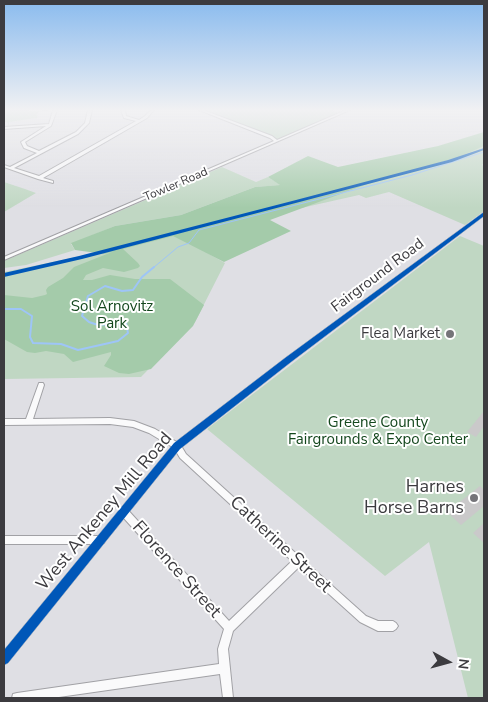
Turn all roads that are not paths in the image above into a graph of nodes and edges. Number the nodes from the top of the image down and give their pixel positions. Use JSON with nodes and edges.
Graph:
{"nodes":[{"id":1,"x":22,"y":143,"type":"edge"},
{"id":2,"x":58,"y":143,"type":"edge"},
{"id":3,"x":101,"y":143,"type":"edge"},
{"id":4,"x":274,"y":143,"type":"edge"},
{"id":5,"x":40,"y":153,"type":"junction"},
{"id":6,"x":4,"y":166,"type":"edge"},
{"id":7,"x":11,"y":168,"type":"junction"},
{"id":8,"x":39,"y":178,"type":"junction"},
{"id":9,"x":52,"y":182,"type":"dead end"},
{"id":10,"x":484,"y":214,"type":"edge"},
{"id":11,"x":4,"y":259,"type":"edge"},
{"id":12,"x":288,"y":360,"type":"joint"},
{"id":13,"x":41,"y":386,"type":"dead end"},
{"id":14,"x":29,"y":421,"type":"junction"},
{"id":15,"x":4,"y":422,"type":"edge"},
{"id":16,"x":177,"y":446,"type":"junction"},
{"id":17,"x":124,"y":512,"type":"junction"},
{"id":18,"x":4,"y":540,"type":"edge"},
{"id":19,"x":101,"y":540,"type":"junction"},
{"id":20,"x":298,"y":562,"type":"junction"},
{"id":21,"x":393,"y":626,"type":"dead end"},
{"id":22,"x":228,"y":628,"type":"junction"},
{"id":23,"x":4,"y":659,"type":"edge"},
{"id":24,"x":225,"y":668,"type":"junction"},
{"id":25,"x":17,"y":698,"type":"edge"},
{"id":26,"x":228,"y":698,"type":"edge"}],
"edges":[{"from":1,"to":5,"type":"street"},
{"from":2,"to":5,"type":"street"},
{"from":3,"to":8,"type":"street"},
{"from":4,"to":11,"type":"street","name":"Towler Road"},
{"from":5,"to":7,"type":"street"},
{"from":6,"to":7,"type":"street"},
{"from":7,"to":8,"type":"street"},
{"from":8,"to":9,"type":"street"},
{"from":10,"to":12,"type":"street","name":"Fairground Road"},
{"from":12,"to":16,"type":"street","name":"West Ankeney Mill Road"},
{"from":13,"to":14,"type":"street"},
{"from":14,"to":15,"type":"street"},
{"from":14,"to":16,"type":"street"},
{"from":16,"to":17,"type":"street","name":"West Ankeney Mill Road"},
{"from":16,"to":20,"type":"street","name":"Catherine Street"},
{"from":17,"to":19,"type":"street","name":"West Ankeney Mill Road"},
{"from":17,"to":22,"type":"street","name":"Florence Street"},
{"from":18,"to":19,"type":"street"},
{"from":19,"to":23,"type":"street","name":"West Ankeney Mill Road"},
{"from":20,"to":21,"type":"street","name":"Catherine Street"},
{"from":20,"to":22,"type":"street"},
{"from":22,"to":24,"type":"street"},
{"from":24,"to":25,"type":"street"},
{"from":24,"to":26,"type":"street"}]}
